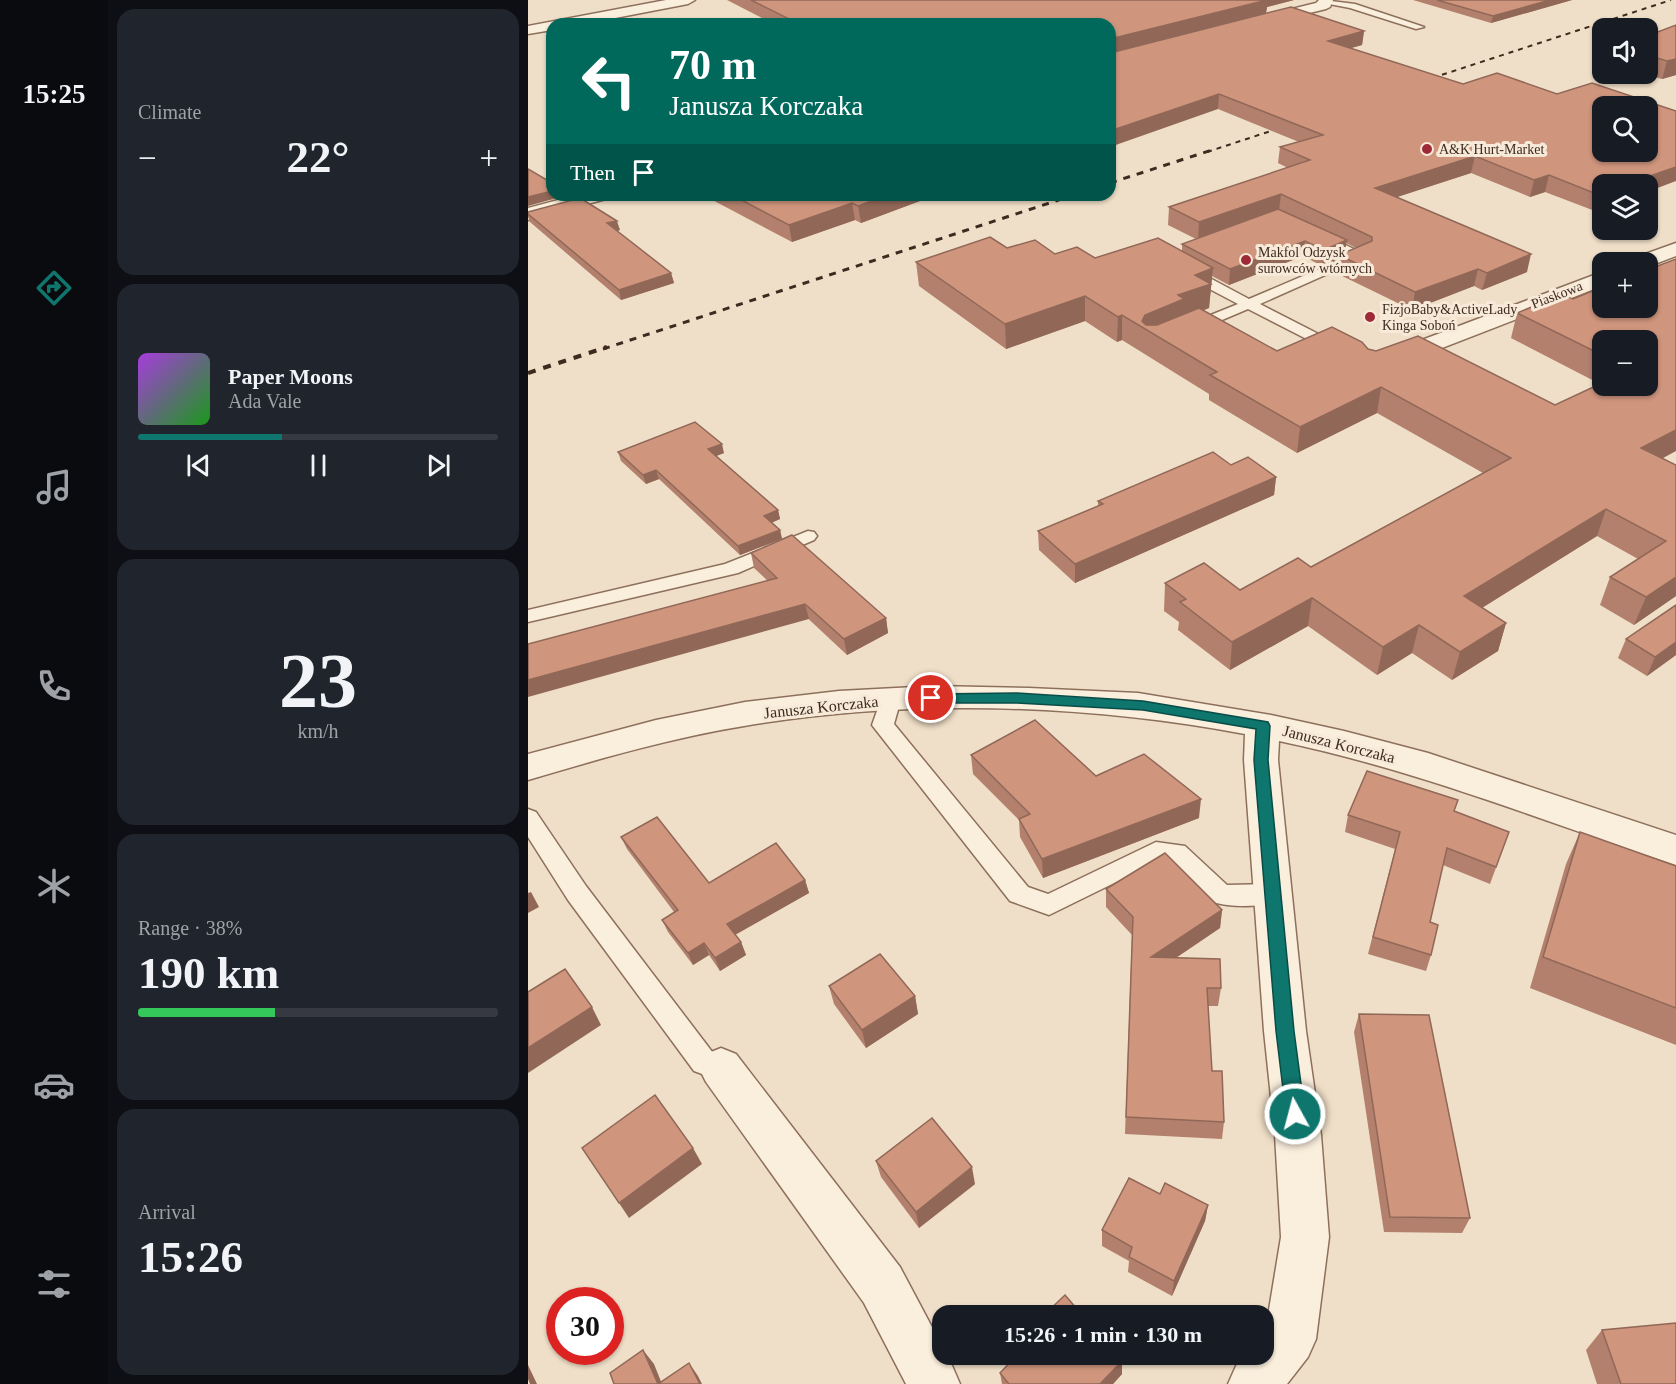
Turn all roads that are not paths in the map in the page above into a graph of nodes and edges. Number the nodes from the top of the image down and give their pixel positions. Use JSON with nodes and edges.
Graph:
{"nodes":[{"id":1,"x":688,"y":0,"type":"edge"},
{"id":2,"x":1327,"y":1,"type":"edge"},
{"id":3,"x":594,"y":18,"type":"edge"},
{"id":4,"x":1245,"y":25,"type":"edge"},
{"id":5,"x":546,"y":27,"type":"edge"},
{"id":6,"x":1419,"y":27,"type":"dead end"},
{"id":7,"x":528,"y":30,"type":"edge"},
{"id":8,"x":577,"y":201,"type":"edge"},
{"id":9,"x":528,"y":214,"type":"edge"},
{"id":10,"x":1309,"y":231,"type":"edge"},
{"id":11,"x":1676,"y":249,"type":"edge"},
{"id":12,"x":1658,"y":256,"type":"edge"},
{"id":13,"x":1175,"y":265,"type":"edge"},
{"id":14,"x":1592,"y":282,"type":"edge"},
{"id":15,"x":1249,"y":304,"type":"junction"},
{"id":16,"x":1183,"y":332,"type":"edge"},
{"id":17,"x":1352,"y":357,"type":"edge"},
{"id":18,"x":1372,"y":367,"type":"edge"},
{"id":19,"x":808,"y":536,"type":"dead end"},
{"id":20,"x":528,"y":616,"type":"edge"},
{"id":21,"x":890,"y":699,"type":"junction"},
{"id":22,"x":1263,"y":726,"type":"junction"},
{"id":23,"x":528,"y":767,"type":"edge"},
{"id":24,"x":528,"y":818,"type":"edge"},
{"id":25,"x":1676,"y":850,"type":"edge"},
{"id":26,"x":1273,"y":894,"type":"junction"},
{"id":27,"x":721,"y":1068,"type":"joint"},
{"id":28,"x":934,"y":1384,"type":"edge"},
{"id":29,"x":1254,"y":1384,"type":"edge"}],
"edges":[{"from":1,"to":3,"type":"street"},
{"from":2,"to":4,"type":"street"},
{"from":2,"to":6,"type":"lane"},
{"from":5,"to":7,"type":"street"},
{"from":8,"to":9,"type":"street"},
{"from":10,"to":15,"type":"lane"},
{"from":11,"to":12,"type":"street"},
{"from":13,"to":15,"type":"lane"},
{"from":14,"to":18,"type":"street","name":"Piaskowa"},
{"from":15,"to":16,"type":"lane"},
{"from":15,"to":17,"type":"lane"},
{"from":19,"to":20,"type":"lane"},
{"from":21,"to":22,"type":"street","name":"Janusza Korczaka"},
{"from":21,"to":23,"type":"street","name":"Janusza Korczaka"},
{"from":21,"to":26,"type":"lane"},
{"from":22,"to":25,"type":"street","name":"Janusza Korczaka"},
{"from":22,"to":26,"type":"street"},
{"from":24,"to":27,"type":"lane"},
{"from":26,"to":29,"type":"street"},
{"from":27,"to":28,"type":"street"}]}
